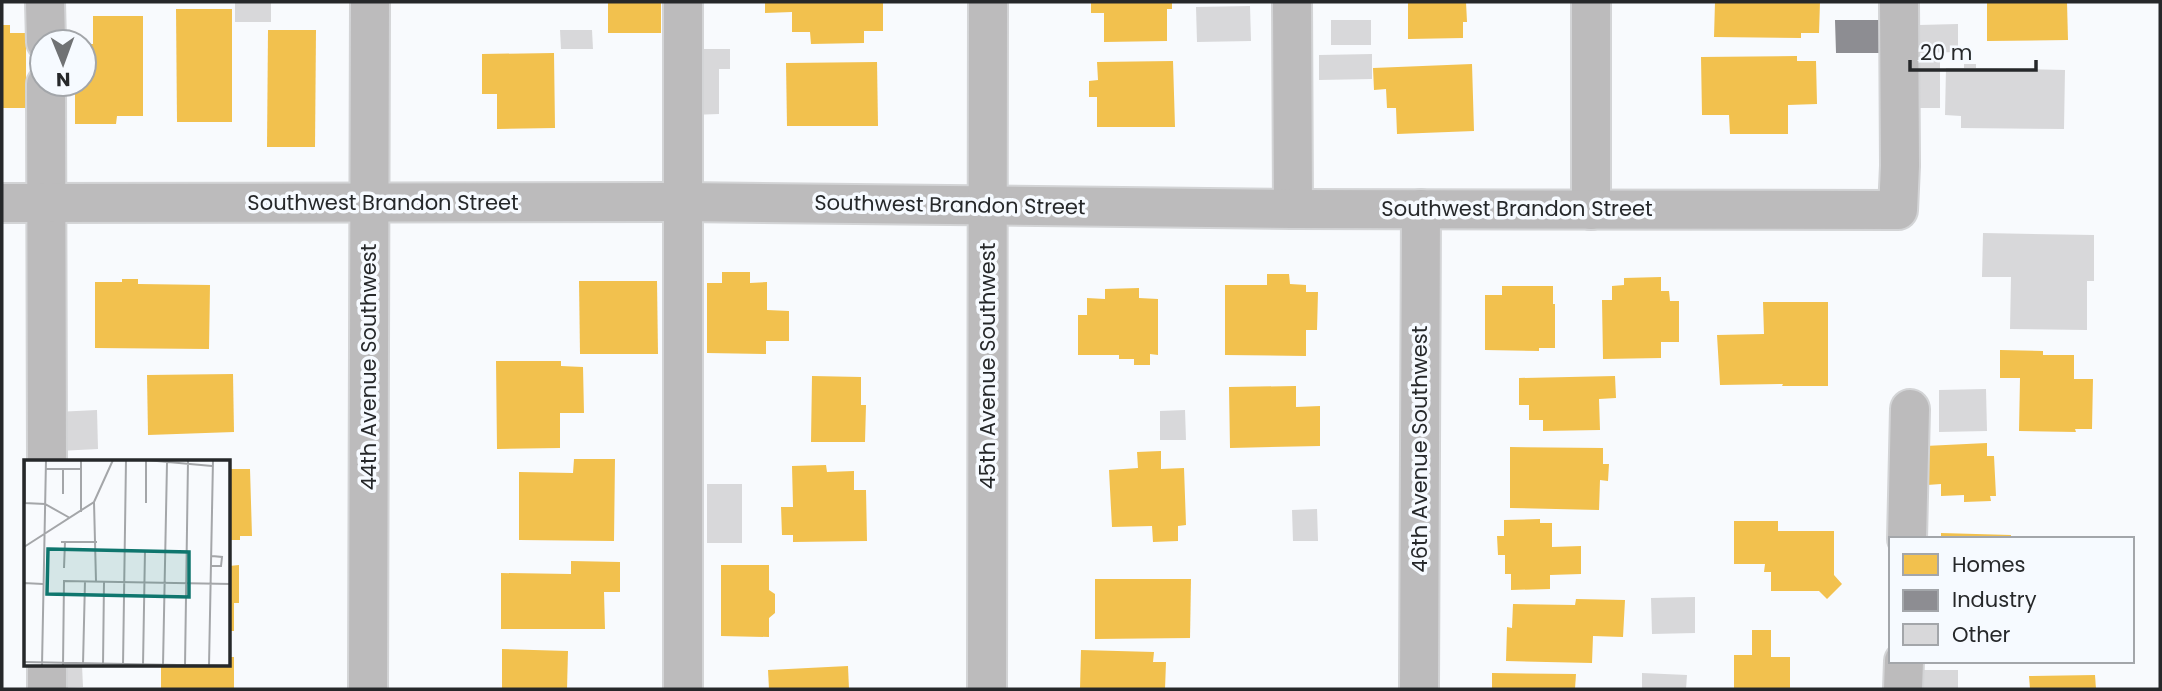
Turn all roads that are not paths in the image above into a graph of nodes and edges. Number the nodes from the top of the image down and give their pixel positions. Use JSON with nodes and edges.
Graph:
{"nodes":[{"id":1,"x":45,"y":2,"type":"edge"},
{"id":2,"x":370,"y":2,"type":"edge"},
{"id":3,"x":683,"y":2,"type":"edge"},
{"id":4,"x":988,"y":2,"type":"edge"},
{"id":5,"x":1292,"y":2,"type":"edge"},
{"id":6,"x":1591,"y":2,"type":"edge"},
{"id":7,"x":1899,"y":2,"type":"edge"},
{"id":8,"x":46,"y":28,"type":"edge"},
{"id":9,"x":46,"y":98,"type":"edge"},
{"id":10,"x":370,"y":202,"type":"junction"},
{"id":11,"x":683,"y":202,"type":"junction"},
{"id":12,"x":2,"y":203,"type":"edge"},
{"id":13,"x":47,"y":203,"type":"junction"},
{"id":14,"x":989,"y":206,"type":"junction"},
{"id":15,"x":1293,"y":209,"type":"junction"},
{"id":16,"x":1422,"y":209,"type":"junction"},
{"id":17,"x":1591,"y":210,"type":"junction"},
{"id":18,"x":1910,"y":409,"type":"dead end"},
{"id":19,"x":47,"y":460,"type":"edge"},
{"id":20,"x":1907,"y":537,"type":"edge"},
{"id":21,"x":1904,"y":663,"type":"edge"},
{"id":22,"x":47,"y":666,"type":"edge"},
{"id":23,"x":47,"y":689,"type":"edge"},
{"id":24,"x":369,"y":689,"type":"edge"},
{"id":25,"x":683,"y":689,"type":"edge"},
{"id":26,"x":987,"y":689,"type":"edge"},
{"id":27,"x":1419,"y":689,"type":"edge"},
{"id":28,"x":1903,"y":689,"type":"edge"}],
"edges":[{"from":1,"to":8,"type":"street"},
{"from":2,"to":10,"type":"street","name":"44th Avenue Southwest"},
{"from":3,"to":11,"type":"street"},
{"from":4,"to":14,"type":"street","name":"45th Avenue Southwest"},
{"from":5,"to":15,"type":"street"},
{"from":6,"to":17,"type":"street"},
{"from":7,"to":17,"type":"street","name":"Southwest Brandon Street"},
{"from":9,"to":13,"type":"street"},
{"from":10,"to":11,"type":"street","name":"Southwest Brandon Street"},
{"from":10,"to":13,"type":"street","name":"Southwest Brandon Street"},
{"from":10,"to":24,"type":"street","name":"44th Avenue Southwest"},
{"from":11,"to":14,"type":"street","name":"Southwest Brandon Street"},
{"from":11,"to":25,"type":"street"},
{"from":12,"to":13,"type":"street","name":"Southwest Brandon Street"},
{"from":13,"to":19,"type":"street"},
{"from":14,"to":15,"type":"street","name":"Southwest Brandon Street"},
{"from":14,"to":26,"type":"street","name":"45th Avenue Southwest"},
{"from":15,"to":16,"type":"street","name":"Southwest Brandon Street"},
{"from":16,"to":17,"type":"street","name":"Southwest Brandon Street"},
{"from":16,"to":27,"type":"street","name":"46th Avenue Southwest"},
{"from":18,"to":20,"type":"street"},
{"from":21,"to":28,"type":"street"},
{"from":22,"to":23,"type":"street"}]}
